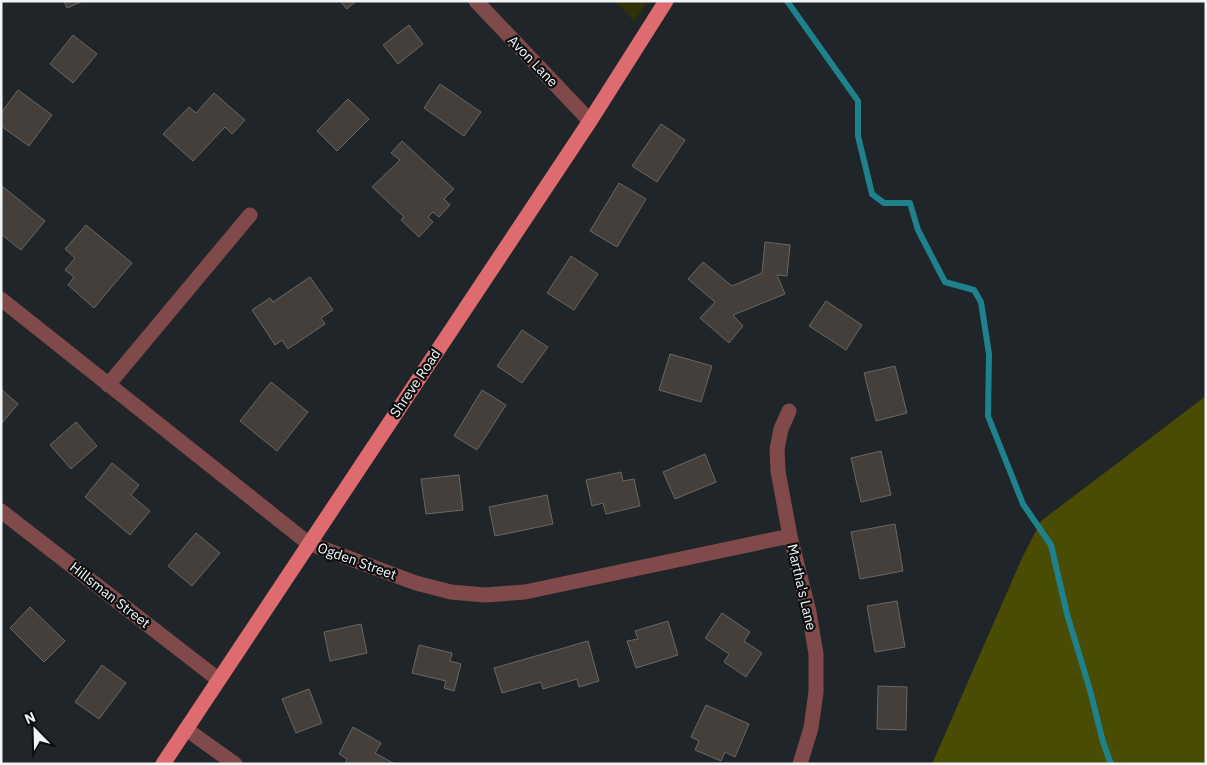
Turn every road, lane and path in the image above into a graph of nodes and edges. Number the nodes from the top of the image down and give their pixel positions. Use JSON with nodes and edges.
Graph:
{"nodes":[{"id":1,"x":476,"y":1,"type":"edge"},
{"id":2,"x":666,"y":1,"type":"edge"},
{"id":3,"x":590,"y":120,"type":"junction"},
{"id":4,"x":250,"y":215,"type":"dead end"},
{"id":5,"x":1,"y":299,"type":"edge"},
{"id":6,"x":108,"y":385,"type":"junction"},
{"id":7,"x":789,"y":411,"type":"dead end"},
{"id":8,"x":1,"y":510,"type":"edge"},
{"id":9,"x":790,"y":536,"type":"junction"},
{"id":10,"x":308,"y":543,"type":"junction"},
{"id":11,"x":219,"y":680,"type":"junction"},
{"id":12,"x":186,"y":729,"type":"junction"},
{"id":13,"x":162,"y":764,"type":"edge"},
{"id":14,"x":236,"y":764,"type":"edge"},
{"id":15,"x":800,"y":764,"type":"edge"}],
"edges":[{"from":1,"to":3,"type":"street","name":"Avon Lane"},
{"from":2,"to":3,"type":"main road","name":"Shreve Road"},
{"from":3,"to":10,"type":"main road","name":"Shreve Road"},
{"from":4,"to":6,"type":"street"},
{"from":5,"to":6,"type":"street","name":"Ogden Street"},
{"from":6,"to":10,"type":"street","name":"Ogden Street"},
{"from":7,"to":9,"type":"street","name":"Martha's Lane"},
{"from":8,"to":11,"type":"street","name":"Hillsman Street"},
{"from":9,"to":10,"type":"street","name":"Ogden Street"},
{"from":9,"to":15,"type":"street","name":"Martha's Lane"},
{"from":10,"to":11,"type":"main road","name":"Shreve Road"},
{"from":11,"to":12,"type":"main road","name":"Shreve Road"},
{"from":12,"to":13,"type":"main road","name":"Shreve Road"},
{"from":12,"to":14,"type":"street"}]}
